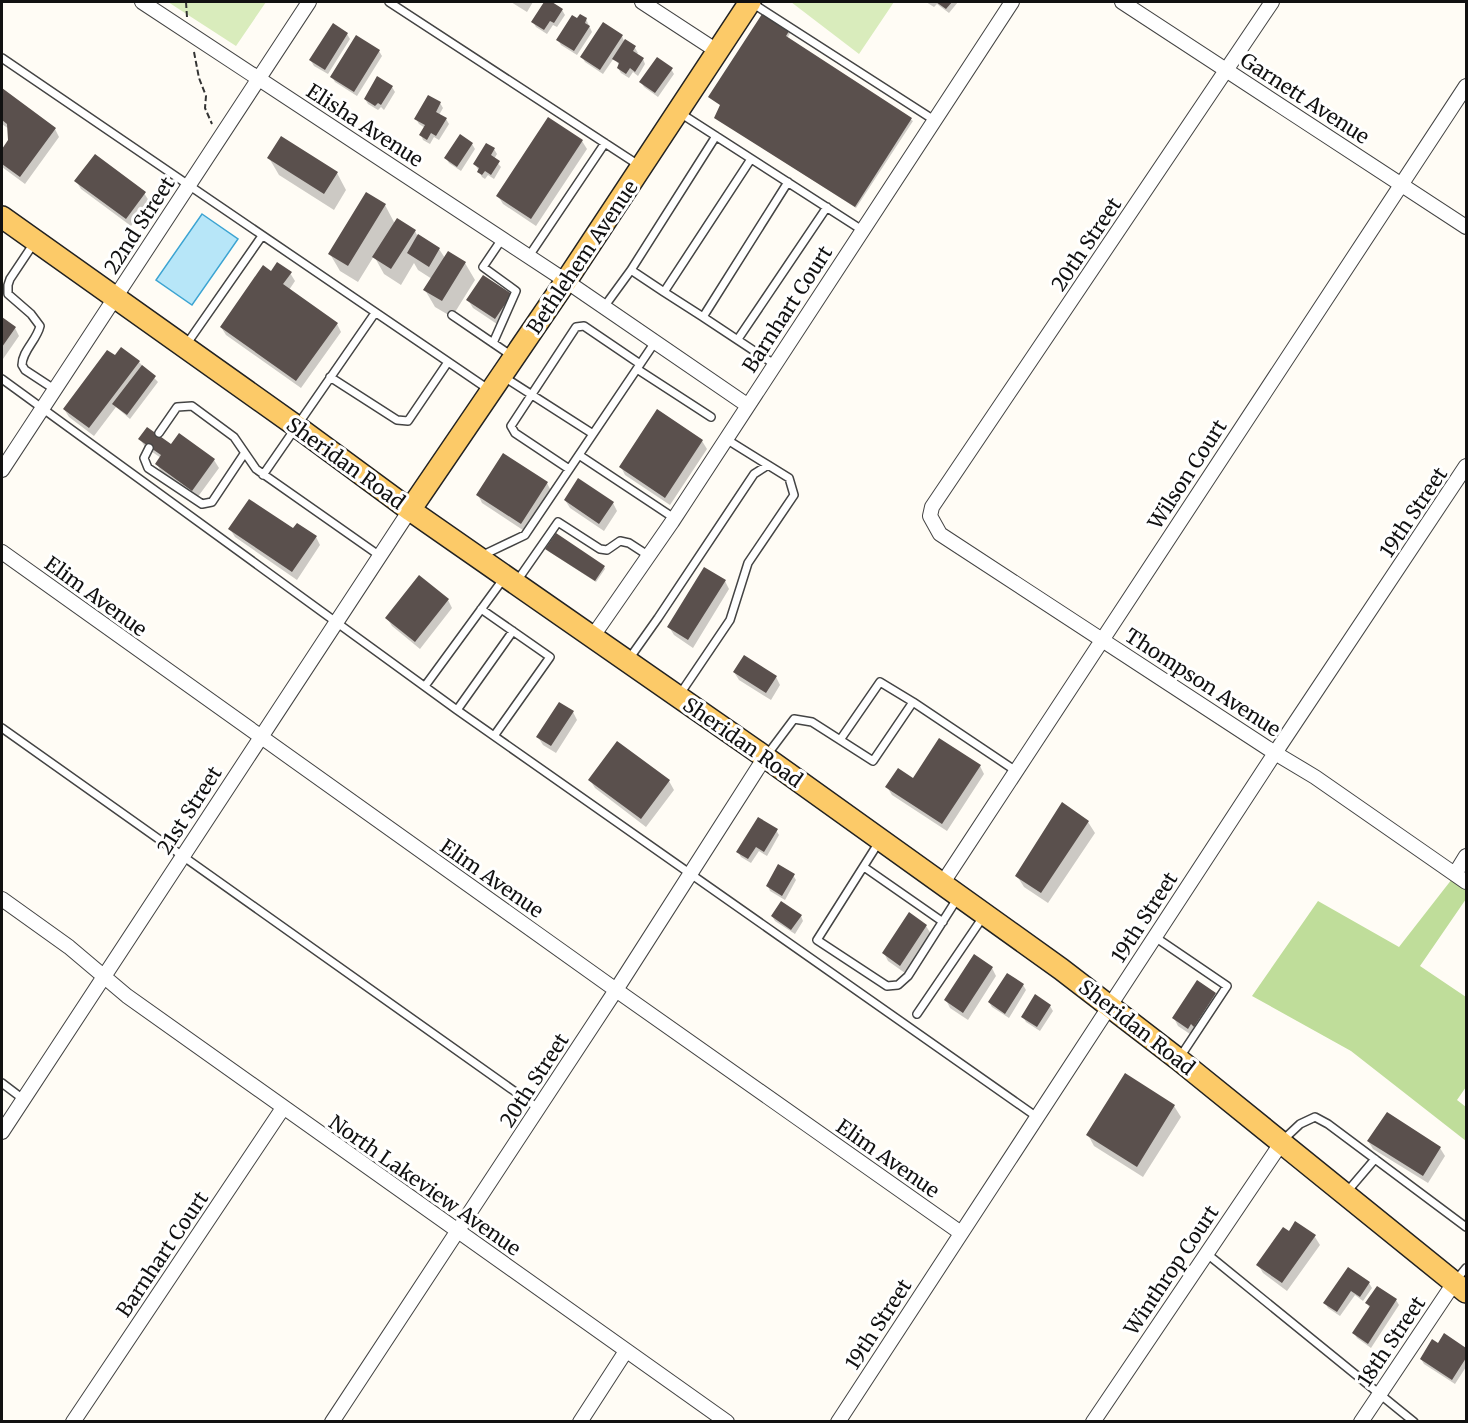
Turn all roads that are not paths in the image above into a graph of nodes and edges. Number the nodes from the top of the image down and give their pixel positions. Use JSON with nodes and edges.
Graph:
{"nodes":[{"id":1,"x":142,"y":2,"type":"edge"},
{"id":2,"x":309,"y":2,"type":"edge"},
{"id":3,"x":389,"y":2,"type":"edge"},
{"id":4,"x":642,"y":2,"type":"edge"},
{"id":5,"x":750,"y":2,"type":"edge"},
{"id":6,"x":1012,"y":2,"type":"edge"},
{"id":7,"x":1122,"y":2,"type":"edge"},
{"id":8,"x":1272,"y":2,"type":"edge"},
{"id":9,"x":717,"y":51,"type":"junction"},
{"id":10,"x":2,"y":58,"type":"edge"},
{"id":11,"x":1227,"y":70,"type":"junction"},
{"id":12,"x":259,"y":79,"type":"junction"},
{"id":13,"x":1467,"y":86,"type":"edge"},
{"id":14,"x":678,"y":112,"type":"junction"},
{"id":15,"x":934,"y":120,"type":"junction"},
{"id":16,"x":716,"y":136,"type":"junction"},
{"id":17,"x":605,"y":143,"type":"junction"},
{"id":18,"x":751,"y":159,"type":"junction"},
{"id":19,"x":641,"y":167,"type":"junction"},
{"id":20,"x":788,"y":183,"type":"junction"},
{"id":21,"x":1402,"y":184,"type":"junction"},
{"id":22,"x":188,"y":186,"type":"junction"},
{"id":23,"x":827,"y":207,"type":"junction"},
{"id":24,"x":2,"y":217,"type":"edge"},
{"id":25,"x":1467,"y":227,"type":"edge"},
{"id":26,"x":862,"y":230,"type":"junction"},
{"id":27,"x":262,"y":236,"type":"junction"},
{"id":28,"x":502,"y":239,"type":"junction"},
{"id":29,"x":35,"y":241,"type":"junction"},
{"id":30,"x":528,"y":256,"type":"junction"},
{"id":31,"x":631,"y":270,"type":"junction"},
{"id":32,"x":566,"y":281,"type":"junction"},
{"id":33,"x":664,"y":292,"type":"junction"},
{"id":34,"x":5,"y":293,"type":"edge"},
{"id":35,"x":115,"y":297,"type":"junction"},
{"id":36,"x":604,"y":307,"type":"junction"},
{"id":37,"x":375,"y":313,"type":"junction"},
{"id":38,"x":452,"y":315,"type":"dead end"},
{"id":39,"x":703,"y":317,"type":"junction"},
{"id":40,"x":738,"y":339,"type":"junction"},
{"id":41,"x":655,"y":342,"type":"junction"},
{"id":42,"x":493,"y":343,"type":"junction"},
{"id":43,"x":185,"y":347,"type":"junction"},
{"id":44,"x":514,"y":358,"type":"junction"},
{"id":45,"x":448,"y":362,"type":"junction"},
{"id":46,"x":774,"y":364,"type":"junction"},
{"id":47,"x":638,"y":367,"type":"junction"},
{"id":48,"x":330,"y":377,"type":"junction"},
{"id":49,"x":2,"y":379,"type":"edge"},
{"id":50,"x":496,"y":383,"type":"junction"},
{"id":51,"x":54,"y":389,"type":"junction"},
{"id":52,"x":532,"y":394,"type":"junction"},
{"id":53,"x":747,"y":405,"type":"junction"},
{"id":54,"x":43,"y":408,"type":"junction"},
{"id":55,"x":711,"y":417,"type":"dead end"},
{"id":56,"x":296,"y":426,"type":"junction"},
{"id":57,"x":159,"y":433,"type":"dead end"},
{"id":58,"x":593,"y":434,"type":"junction"},
{"id":59,"x":726,"y":439,"type":"junction"},
{"id":60,"x":148,"y":448,"type":"dead end"},
{"id":61,"x":244,"y":454,"type":"junction"},
{"id":62,"x":579,"y":455,"type":"junction"},
{"id":63,"x":768,"y":465,"type":"junction"},
{"id":64,"x":1467,"y":466,"type":"edge"},
{"id":65,"x":569,"y":469,"type":"junction"},
{"id":66,"x":2,"y":470,"type":"edge"},
{"id":67,"x":263,"y":474,"type":"junction"},
{"id":68,"x":932,"y":507,"type":"joint"},
{"id":69,"x":410,"y":510,"type":"junction"},
{"id":70,"x":674,"y":518,"type":"junction"},
{"id":71,"x":2,"y":552,"type":"edge"},
{"id":72,"x":380,"y":556,"type":"junction"},
{"id":73,"x":649,"y":556,"type":"junction"},
{"id":74,"x":479,"y":557,"type":"junction"},
{"id":75,"x":510,"y":579,"type":"junction"},
{"id":76,"x":481,"y":609,"type":"junction"},
{"id":77,"x":337,"y":622,"type":"junction"},
{"id":78,"x":513,"y":631,"type":"junction"},
{"id":79,"x":593,"y":636,"type":"junction"},
{"id":80,"x":1102,"y":639,"type":"junction"},
{"id":81,"x":627,"y":660,"type":"junction"},
{"id":82,"x":425,"y":686,"type":"junction"},
{"id":83,"x":678,"y":696,"type":"junction"},
{"id":84,"x":913,"y":702,"type":"junction"},
{"id":85,"x":457,"y":710,"type":"junction"},
{"id":86,"x":2,"y":728,"type":"edge"},
{"id":87,"x":494,"y":736,"type":"junction"},
{"id":88,"x":261,"y":737,"type":"junction"},
{"id":89,"x":840,"y":740,"type":"junction"},
{"id":90,"x":1275,"y":753,"type":"junction"},
{"id":91,"x":765,"y":757,"type":"junction"},
{"id":92,"x":1016,"y":771,"type":"junction"},
{"id":93,"x":881,"y":840,"type":"junction"},
{"id":94,"x":182,"y":856,"type":"junction"},
{"id":95,"x":1467,"y":856,"type":"edge"},
{"id":96,"x":864,"y":867,"type":"junction"},
{"id":97,"x":690,"y":874,"type":"junction"},
{"id":98,"x":1461,"y":878,"type":"edge"},
{"id":99,"x":950,"y":890,"type":"junction"},
{"id":100,"x":2,"y":899,"type":"edge"},
{"id":101,"x":985,"y":915,"type":"junction"},
{"id":102,"x":943,"y":922,"type":"junction"},
{"id":103,"x":1154,"y":937,"type":"junction"},
{"id":104,"x":104,"y":976,"type":"junction"},
{"id":105,"x":616,"y":990,"type":"junction"},
{"id":106,"x":1109,"y":1006,"type":"junction"},
{"id":107,"x":916,"y":1014,"type":"dead end"},
{"id":108,"x":1178,"y":1059,"type":"junction"},
{"id":109,"x":2,"y":1083,"type":"edge"},
{"id":110,"x":23,"y":1099,"type":"junction"},
{"id":111,"x":283,"y":1108,"type":"junction"},
{"id":112,"x":538,"y":1108,"type":"junction"},
{"id":113,"x":1037,"y":1117,"type":"junction"},
{"id":114,"x":2,"y":1132,"type":"edge"},
{"id":115,"x":1282,"y":1142,"type":"junction"},
{"id":116,"x":1375,"y":1159,"type":"junction"},
{"id":117,"x":1346,"y":1194,"type":"junction"},
{"id":118,"x":1467,"y":1227,"type":"edge"},
{"id":119,"x":458,"y":1231,"type":"junction"},
{"id":120,"x":961,"y":1233,"type":"junction"},
{"id":121,"x":1206,"y":1253,"type":"junction"},
{"id":122,"x":1462,"y":1281,"type":"edge"},
{"id":123,"x":626,"y":1351,"type":"junction"},
{"id":124,"x":1379,"y":1394,"type":"junction"},
{"id":125,"x":73,"y":1422,"type":"edge"},
{"id":126,"x":332,"y":1422,"type":"edge"},
{"id":127,"x":580,"y":1422,"type":"edge"},
{"id":128,"x":727,"y":1422,"type":"edge"},
{"id":129,"x":838,"y":1422,"type":"edge"},
{"id":130,"x":1094,"y":1422,"type":"edge"},
{"id":131,"x":1360,"y":1422,"type":"edge"},
{"id":132,"x":1414,"y":1422,"type":"edge"}],
"edges":[{"from":1,"to":12,"type":"street","name":"Elisha Avenue"},
{"from":2,"to":12,"type":"street","name":"22nd Street"},
{"from":3,"to":17,"type":"lane"},
{"from":4,"to":9,"type":"street"},
{"from":5,"to":9,"type":"main road","name":"Bethlehem Avenue"},
{"from":5,"to":15,"type":"lane"},
{"from":6,"to":15,"type":"street","name":"Barnhart Court"},
{"from":7,"to":11,"type":"street","name":"Garnett Avenue"},
{"from":8,"to":11,"type":"street","name":"20th Street"},
{"from":9,"to":14,"type":"main road","name":"Bethlehem Avenue"},
{"from":10,"to":22,"type":"lane"},
{"from":11,"to":21,"type":"street","name":"Garnett Avenue"},
{"from":11,"to":68,"type":"street","name":"20th Street"},
{"from":12,"to":22,"type":"street","name":"22nd Street"},
{"from":12,"to":28,"type":"street","name":"Elisha Avenue"},
{"from":13,"to":21,"type":"street","name":"Wilson Court"},
{"from":14,"to":16,"type":"lane"},
{"from":14,"to":19,"type":"main road","name":"Bethlehem Avenue"},
{"from":15,"to":26,"type":"street","name":"Barnhart Court"},
{"from":16,"to":18,"type":"lane"},
{"from":16,"to":31,"type":"lane"},
{"from":17,"to":19,"type":"lane"},
{"from":17,"to":30,"type":"lane"},
{"from":18,"to":20,"type":"lane"},
{"from":18,"to":33,"type":"lane"},
{"from":19,"to":32,"type":"main road","name":"Bethlehem Avenue"},
{"from":20,"to":23,"type":"lane"},
{"from":20,"to":39,"type":"lane"},
{"from":21,"to":25,"type":"street","name":"Garnett Avenue"},
{"from":21,"to":80,"type":"street","name":"Wilson Court"},
{"from":22,"to":27,"type":"lane"},
{"from":22,"to":35,"type":"street","name":"22nd Street"},
{"from":23,"to":26,"type":"lane"},
{"from":23,"to":40,"type":"lane"},
{"from":24,"to":29,"type":"main road","name":"Sheridan Road"},
{"from":26,"to":46,"type":"street","name":"Barnhart Court"},
{"from":27,"to":37,"type":"lane"},
{"from":27,"to":43,"type":"lane"},
{"from":28,"to":30,"type":"street","name":"Elisha Avenue"},
{"from":28,"to":42,"type":"lane"},
{"from":29,"to":34,"type":"lane"},
{"from":29,"to":35,"type":"main road","name":"Sheridan Road"},
{"from":30,"to":32,"type":"street","name":"Elisha Avenue"},
{"from":31,"to":33,"type":"lane"},
{"from":31,"to":36,"type":"lane"},
{"from":32,"to":36,"type":"street"},
{"from":32,"to":44,"type":"main road","name":"Bethlehem Avenue"},
{"from":33,"to":39,"type":"lane"},
{"from":34,"to":51,"type":"lane"},
{"from":35,"to":43,"type":"main road","name":"Sheridan Road"},
{"from":35,"to":51,"type":"street","name":"22nd Street"},
{"from":36,"to":41,"type":"street"},
{"from":37,"to":45,"type":"lane"},
{"from":37,"to":48,"type":"lane"},
{"from":38,"to":42,"type":"lane"},
{"from":39,"to":40,"type":"lane"},
{"from":40,"to":46,"type":"lane"},
{"from":41,"to":47,"type":"lane"},
{"from":41,"to":53,"type":"street"},
{"from":42,"to":44,"type":"lane"},
{"from":43,"to":56,"type":"main road","name":"Sheridan Road"},
{"from":44,"to":50,"type":"main road","name":"Bethlehem Avenue"},
{"from":45,"to":48,"type":"lane"},
{"from":45,"to":50,"type":"lane"},
{"from":46,"to":53,"type":"street","name":"Barnhart Court"},
{"from":47,"to":52,"type":"lane"},
{"from":47,"to":55,"type":"lane"},
{"from":47,"to":58,"type":"lane"},
{"from":48,"to":56,"type":"lane"},
{"from":49,"to":54,"type":"lane"},
{"from":50,"to":52,"type":"lane"},
{"from":50,"to":69,"type":"main road","name":"Bethlehem Avenue"},
{"from":51,"to":54,"type":"street","name":"22nd Street"},
{"from":52,"to":58,"type":"lane"},
{"from":52,"to":65,"type":"lane"},
{"from":53,"to":59,"type":"street","name":"Barnhart Court"},
{"from":54,"to":66,"type":"street","name":"22nd Street"},
{"from":54,"to":77,"type":"lane"},
{"from":56,"to":67,"type":"lane"},
{"from":56,"to":69,"type":"main road","name":"Sheridan Road"},
{"from":57,"to":61,"type":"lane"},
{"from":58,"to":62,"type":"lane"},
{"from":59,"to":63,"type":"lane"},
{"from":59,"to":70,"type":"street","name":"Barnhart Court"},
{"from":60,"to":61,"type":"lane"},
{"from":61,"to":67,"type":"lane"},
{"from":62,"to":65,"type":"lane"},
{"from":62,"to":70,"type":"lane"},
{"from":63,"to":81,"type":"lane"},
{"from":63,"to":83,"type":"lane"},
{"from":64,"to":90,"type":"street","name":"19th Street"},
{"from":65,"to":74,"type":"lane"},
{"from":67,"to":72,"type":"lane"},
{"from":68,"to":80,"type":"street","name":"Thompson Avenue"},
{"from":69,"to":72,"type":"street","name":"21st Street"},
{"from":69,"to":74,"type":"main road","name":"Sheridan Road"},
{"from":70,"to":73,"type":"street","name":"Barnhart Court"},
{"from":71,"to":88,"type":"street","name":"Elim Avenue"},
{"from":72,"to":77,"type":"street","name":"21st Street"},
{"from":73,"to":75,"type":"lane"},
{"from":73,"to":79,"type":"street","name":"Barnhart Court"},
{"from":74,"to":75,"type":"main road","name":"Sheridan Road"},
{"from":75,"to":76,"type":"lane"},
{"from":75,"to":79,"type":"main road","name":"Sheridan Road"},
{"from":76,"to":78,"type":"lane"},
{"from":76,"to":82,"type":"lane"},
{"from":77,"to":82,"type":"lane"},
{"from":77,"to":88,"type":"street","name":"21st Street"},
{"from":78,"to":85,"type":"lane"},
{"from":78,"to":87,"type":"lane"},
{"from":79,"to":81,"type":"main road","name":"Sheridan Road"},
{"from":80,"to":90,"type":"street","name":"Thompson Avenue"},
{"from":80,"to":92,"type":"street","name":"Wilson Court"},
{"from":81,"to":83,"type":"main road","name":"Sheridan Road"},
{"from":82,"to":85,"type":"lane"},
{"from":83,"to":91,"type":"main road","name":"Sheridan Road"},
{"from":84,"to":89,"type":"lane"},
{"from":84,"to":89,"type":"lane"},
{"from":84,"to":92,"type":"lane"},
{"from":85,"to":87,"type":"lane"},
{"from":86,"to":94,"type":"lane"},
{"from":87,"to":97,"type":"lane"},
{"from":88,"to":94,"type":"street","name":"21st Street"},
{"from":88,"to":105,"type":"street","name":"Elim Avenue"},
{"from":89,"to":91,"type":"lane"},
{"from":90,"to":98,"type":"street","name":"Thompson Avenue"},
{"from":90,"to":103,"type":"street","name":"19th Street"},
{"from":91,"to":93,"type":"main road","name":"Sheridan Road"},
{"from":91,"to":97,"type":"street","name":"20th Street"},
{"from":92,"to":99,"type":"street","name":"Wilson Court"},
{"from":93,"to":96,"type":"lane"},
{"from":93,"to":99,"type":"main road","name":"Sheridan Road"},
{"from":94,"to":104,"type":"street","name":"21st Street"},
{"from":94,"to":112,"type":"lane"},
{"from":95,"to":98,"type":"street"},
{"from":96,"to":102,"type":"lane"},
{"from":96,"to":102,"type":"lane"},
{"from":97,"to":105,"type":"street","name":"20th Street"},
{"from":97,"to":113,"type":"lane"},
{"from":99,"to":101,"type":"main road","name":"Sheridan Road"},
{"from":99,"to":102,"type":"lane"},
{"from":100,"to":104,"type":"street","name":"North Lakeview Avenue"},
{"from":101,"to":106,"type":"main road","name":"Sheridan Road"},
{"from":101,"to":107,"type":"lane"},
{"from":103,"to":106,"type":"street","name":"19th Street"},
{"from":103,"to":108,"type":"lane"},
{"from":104,"to":110,"type":"street","name":"21st Street"},
{"from":104,"to":111,"type":"street","name":"North Lakeview Avenue"},
{"from":105,"to":112,"type":"street","name":"20th Street"},
{"from":105,"to":120,"type":"street","name":"Elim Avenue"},
{"from":106,"to":108,"type":"main road","name":"Sheridan Road"},
{"from":106,"to":113,"type":"street","name":"19th Street"},
{"from":108,"to":115,"type":"main road","name":"Sheridan Road"},
{"from":109,"to":110,"type":"lane"},
{"from":110,"to":114,"type":"street","name":"21st Street"},
{"from":111,"to":119,"type":"street","name":"North Lakeview Avenue"},
{"from":111,"to":125,"type":"street","name":"Barnhart Court"},
{"from":112,"to":119,"type":"street","name":"20th Street"},
{"from":113,"to":120,"type":"street","name":"19th Street"},
{"from":115,"to":116,"type":"lane"},
{"from":115,"to":117,"type":"main road","name":"Sheridan Road"},
{"from":115,"to":121,"type":"street","name":"Winthrop Court"},
{"from":116,"to":117,"type":"lane"},
{"from":116,"to":118,"type":"lane"},
{"from":117,"to":122,"type":"main road","name":"Sheridan Road"},
{"from":119,"to":123,"type":"street","name":"North Lakeview Avenue"},
{"from":119,"to":126,"type":"street","name":"20th Street"},
{"from":120,"to":129,"type":"street","name":"19th Street"},
{"from":121,"to":124,"type":"lane"},
{"from":121,"to":130,"type":"street","name":"Winthrop Court"},
{"from":122,"to":124,"type":"street","name":"18th Street"},
{"from":123,"to":127,"type":"street"},
{"from":123,"to":128,"type":"street","name":"North Lakeview Avenue"},
{"from":124,"to":131,"type":"street","name":"18th Street"},
{"from":124,"to":132,"type":"lane"}]}
